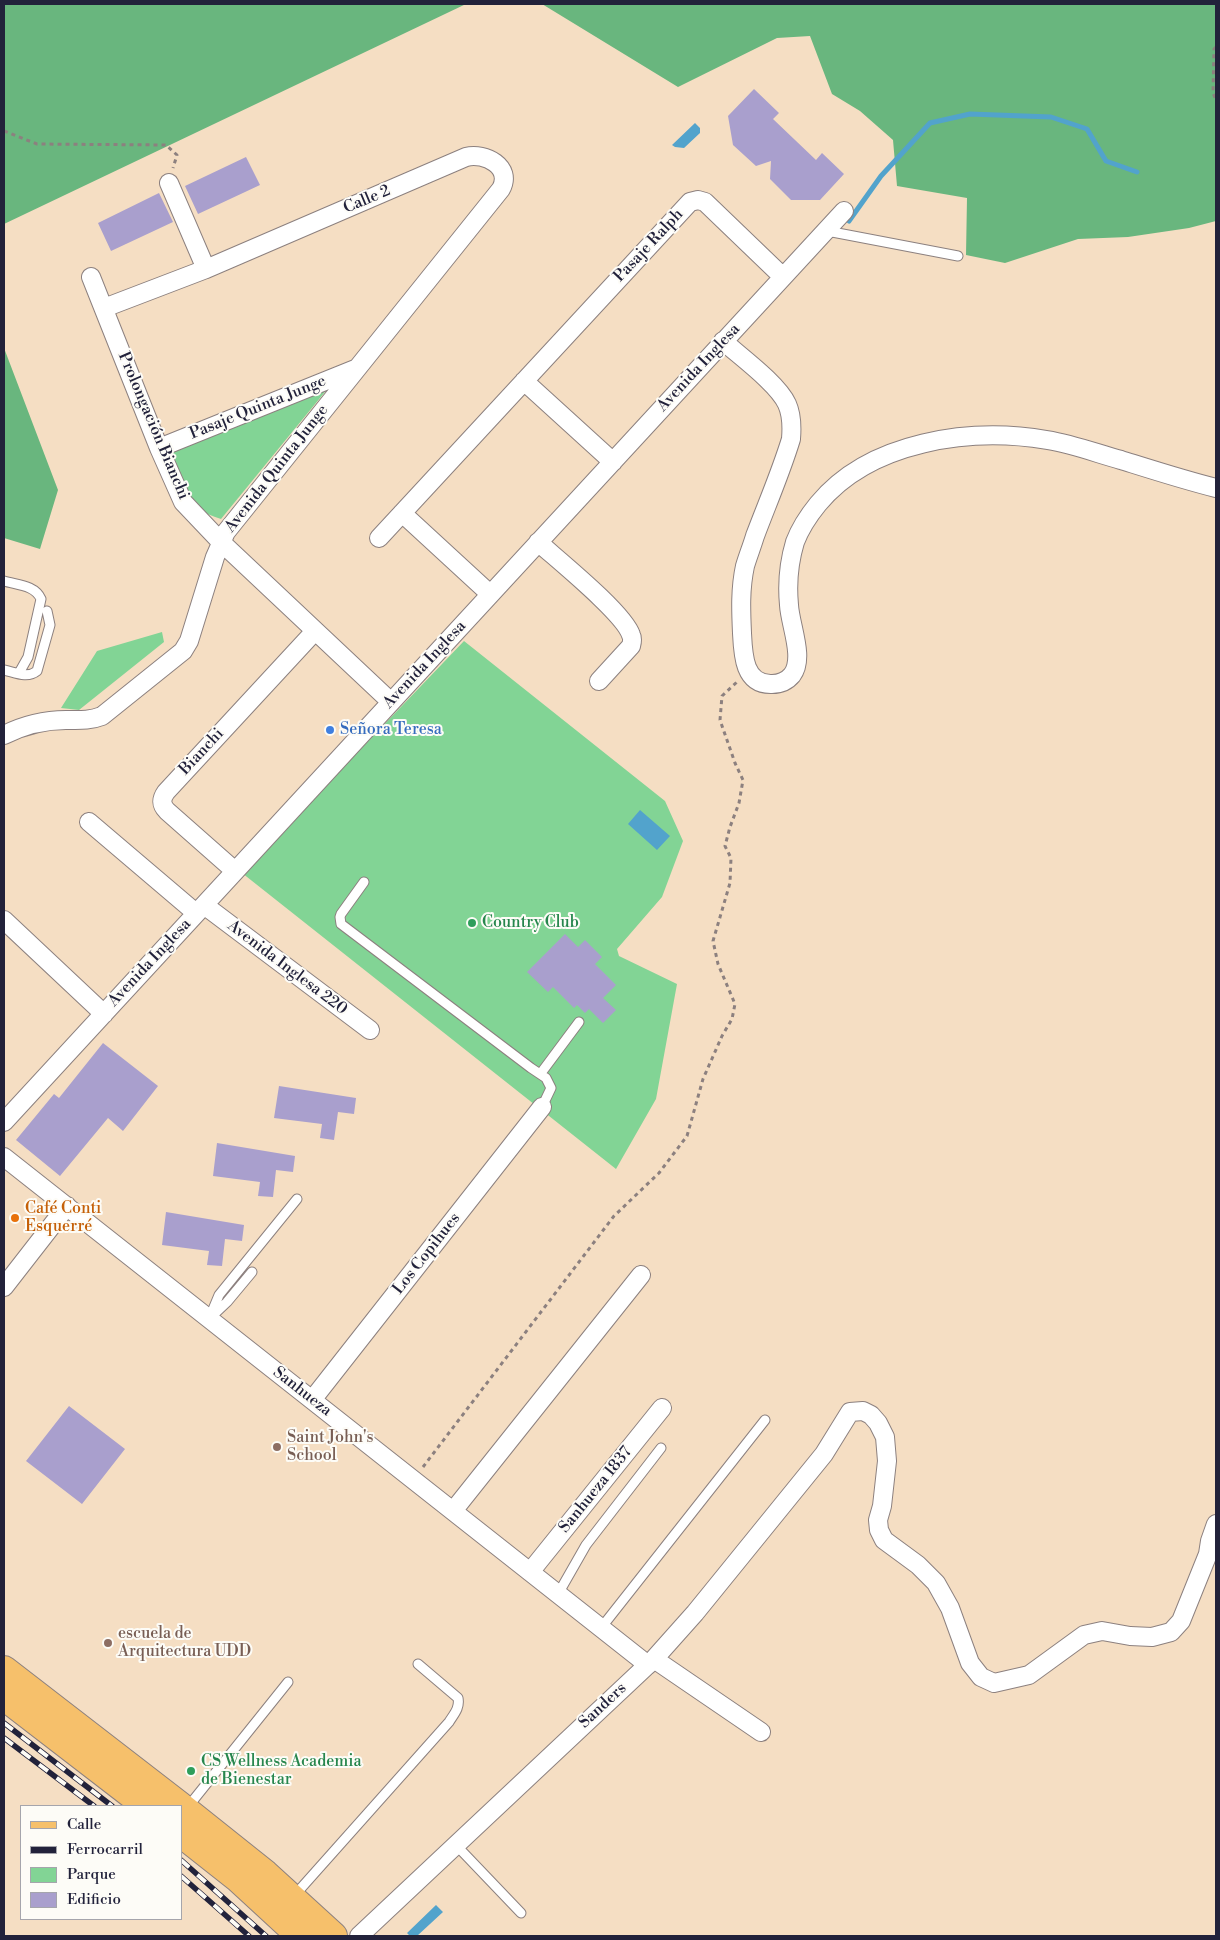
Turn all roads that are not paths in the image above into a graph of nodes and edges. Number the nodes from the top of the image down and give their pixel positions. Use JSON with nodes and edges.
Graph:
{"nodes":[{"id":1,"x":169,"y":183,"type":"road end"},
{"id":2,"x":498,"y":193,"type":"joint"},
{"id":3,"x":844,"y":211,"type":"dead end"},
{"id":4,"x":827,"y":231,"type":"junction"},
{"id":5,"x":958,"y":256,"type":"dead end"},
{"id":6,"x":206,"y":269,"type":"junction"},
{"id":7,"x":91,"y":277,"type":"dead end"},
{"id":8,"x":783,"y":277,"type":"junction"},
{"id":9,"x":104,"y":308,"type":"junction"},
{"id":10,"x":724,"y":341,"type":"junction"},
{"id":11,"x":358,"y":368,"type":"junction"},
{"id":12,"x":524,"y":381,"type":"junction"},
{"id":13,"x":159,"y":448,"type":"junction"},
{"id":14,"x":612,"y":462,"type":"junction"},
{"id":15,"x":1216,"y":488,"type":"edge"},
{"id":16,"x":402,"y":513,"type":"junction"},
{"id":17,"x":379,"y":538,"type":"dead end"},
{"id":18,"x":221,"y":542,"type":"junction"},
{"id":19,"x":538,"y":542,"type":"junction"},
{"id":20,"x":4,"y":581,"type":"edge"},
{"id":21,"x":490,"y":594,"type":"junction"},
{"id":22,"x":47,"y":611,"type":"dead end"},
{"id":23,"x":315,"y":630,"type":"junction"},
{"id":24,"x":4,"y":670,"type":"edge"},
{"id":25,"x":19,"y":674,"type":"junction"},
{"id":26,"x":599,"y":680,"type":"dead end"},
{"id":27,"x":391,"y":702,"type":"junction"},
{"id":28,"x":4,"y":735,"type":"edge"},
{"id":29,"x":89,"y":822,"type":"dead end"},
{"id":30,"x":235,"y":871,"type":"junction"},
{"id":31,"x":364,"y":882,"type":"dead end"},
{"id":32,"x":200,"y":909,"type":"junction"},
{"id":33,"x":4,"y":920,"type":"edge"},
{"id":34,"x":104,"y":1014,"type":"junction"},
{"id":35,"x":579,"y":1022,"type":"dead end"},
{"id":36,"x":370,"y":1030,"type":"dead end"},
{"id":37,"x":540,"y":1073,"type":"junction"},
{"id":38,"x":542,"y":1107,"type":"joint"},
{"id":39,"x":7,"y":1113,"type":"edge"},
{"id":40,"x":4,"y":1157,"type":"edge"},
{"id":41,"x":297,"y":1199,"type":"dead end"},
{"id":42,"x":66,"y":1206,"type":"junction"},
{"id":43,"x":252,"y":1272,"type":"dead end"},
{"id":44,"x":641,"y":1275,"type":"dead end"},
{"id":45,"x":4,"y":1287,"type":"edge"},
{"id":46,"x":209,"y":1319,"type":"junction"},
{"id":47,"x":312,"y":1400,"type":"junction"},
{"id":48,"x":662,"y":1408,"type":"dead end"},
{"id":49,"x":765,"y":1420,"type":"dead end"},
{"id":50,"x":661,"y":1448,"type":"dead end"},
{"id":51,"x":453,"y":1511,"type":"junction"},
{"id":52,"x":1216,"y":1524,"type":"edge"},
{"id":53,"x":530,"y":1572,"type":"junction"},
{"id":54,"x":558,"y":1594,"type":"junction"},
{"id":55,"x":601,"y":1628,"type":"junction"},
{"id":56,"x":651,"y":1662,"type":"junction"},
{"id":57,"x":418,"y":1664,"type":"dead end"},
{"id":58,"x":4,"y":1670,"type":"edge"},
{"id":59,"x":288,"y":1682,"type":"dead end"},
{"id":60,"x":4,"y":1696,"type":"edge"},
{"id":61,"x":761,"y":1732,"type":"dead end"},
{"id":62,"x":146,"y":1805,"type":"edge"},
{"id":63,"x":171,"y":1805,"type":"edge"},
{"id":64,"x":182,"y":1814,"type":"edge"},
{"id":65,"x":456,"y":1845,"type":"junction"},
{"id":66,"x":292,"y":1898,"type":"junction"},
{"id":67,"x":521,"y":1913,"type":"dead end"},
{"id":68,"x":301,"y":1936,"type":"edge"},
{"id":69,"x":333,"y":1936,"type":"edge"},
{"id":70,"x":359,"y":1936,"type":"edge"}],
"edges":[{"from":1,"to":6,"type":"street"},
{"from":2,"to":6,"type":"street","name":"Calle 2"},
{"from":2,"to":11,"type":"street","name":"Avenida Quinta Junge"},
{"from":3,"to":4,"type":"street","name":"Avenida Inglesa"},
{"from":4,"to":5,"type":"lane"},
{"from":4,"to":8,"type":"street","name":"Avenida Inglesa"},
{"from":6,"to":9,"type":"street","name":"Calle 2"},
{"from":7,"to":9,"type":"street","name":"Prolongación Bianchi"},
{"from":8,"to":10,"type":"street","name":"Avenida Inglesa"},
{"from":8,"to":12,"type":"street","name":"Pasaje Ralph"},
{"from":9,"to":13,"type":"street","name":"Prolongación Bianchi"},
{"from":10,"to":14,"type":"street","name":"Avenida Inglesa"},
{"from":10,"to":15,"type":"street"},
{"from":11,"to":13,"type":"street","name":"Pasaje Quinta Junge"},
{"from":11,"to":18,"type":"street","name":"Avenida Quinta Junge"},
{"from":12,"to":14,"type":"street"},
{"from":12,"to":16,"type":"street","name":"Pasaje Ralph"},
{"from":13,"to":18,"type":"street","name":"Prolongación Bianchi"},
{"from":14,"to":19,"type":"street","name":"Avenida Inglesa"},
{"from":16,"to":17,"type":"street","name":"Pasaje Ralph"},
{"from":16,"to":21,"type":"street"},
{"from":18,"to":23,"type":"street","name":"Prolongación Bianchi"},
{"from":18,"to":28,"type":"street","name":"Avenida Quinta Junge"},
{"from":19,"to":21,"type":"street","name":"Avenida Inglesa"},
{"from":19,"to":26,"type":"street"},
{"from":20,"to":25,"type":"lane"},
{"from":21,"to":27,"type":"street","name":"Avenida Inglesa"},
{"from":22,"to":25,"type":"lane"},
{"from":23,"to":27,"type":"street","name":"Prolongación Bianchi"},
{"from":23,"to":30,"type":"street","name":"Bianchi"},
{"from":24,"to":25,"type":"lane"},
{"from":27,"to":30,"type":"street","name":"Avenida Inglesa"},
{"from":29,"to":32,"type":"street","name":"Avenida Inglesa 220"},
{"from":30,"to":32,"type":"street","name":"Avenida Inglesa"},
{"from":31,"to":37,"type":"lane"},
{"from":32,"to":34,"type":"street","name":"Avenida Inglesa"},
{"from":32,"to":36,"type":"street","name":"Avenida Inglesa 220"},
{"from":33,"to":34,"type":"street"},
{"from":34,"to":39,"type":"street","name":"Avenida Inglesa"},
{"from":35,"to":37,"type":"lane"},
{"from":37,"to":38,"type":"lane"},
{"from":38,"to":47,"type":"street","name":"Los Copihues"},
{"from":40,"to":42,"type":"street","name":"Sanhueza"},
{"from":41,"to":46,"type":"lane"},
{"from":42,"to":45,"type":"street"},
{"from":42,"to":46,"type":"street","name":"Sanhueza"},
{"from":43,"to":46,"type":"lane"},
{"from":44,"to":51,"type":"street"},
{"from":46,"to":47,"type":"street","name":"Sanhueza"},
{"from":47,"to":51,"type":"street","name":"Sanhueza"},
{"from":48,"to":53,"type":"street","name":"Sanhueza 1837"},
{"from":49,"to":55,"type":"lane"},
{"from":50,"to":54,"type":"lane"},
{"from":51,"to":53,"type":"street","name":"Sanhueza"},
{"from":52,"to":56,"type":"street","name":"Sanders"},
{"from":53,"to":54,"type":"street","name":"Sanhueza"},
{"from":54,"to":55,"type":"street","name":"Sanhueza"},
{"from":55,"to":56,"type":"street","name":"Sanhueza"},
{"from":56,"to":61,"type":"street","name":"Sanhueza"},
{"from":56,"to":65,"type":"street","name":"Sanders"},
{"from":57,"to":66,"type":"lane"},
{"from":58,"to":63,"type":"main road"},
{"from":59,"to":64,"type":"lane"},
{"from":60,"to":62,"type":"main road"},
{"from":64,"to":66,"type":"main road"},
{"from":64,"to":68,"type":"main road"},
{"from":65,"to":67,"type":"lane"},
{"from":65,"to":70,"type":"street","name":"Sanders"},
{"from":66,"to":69,"type":"main road"}]}
